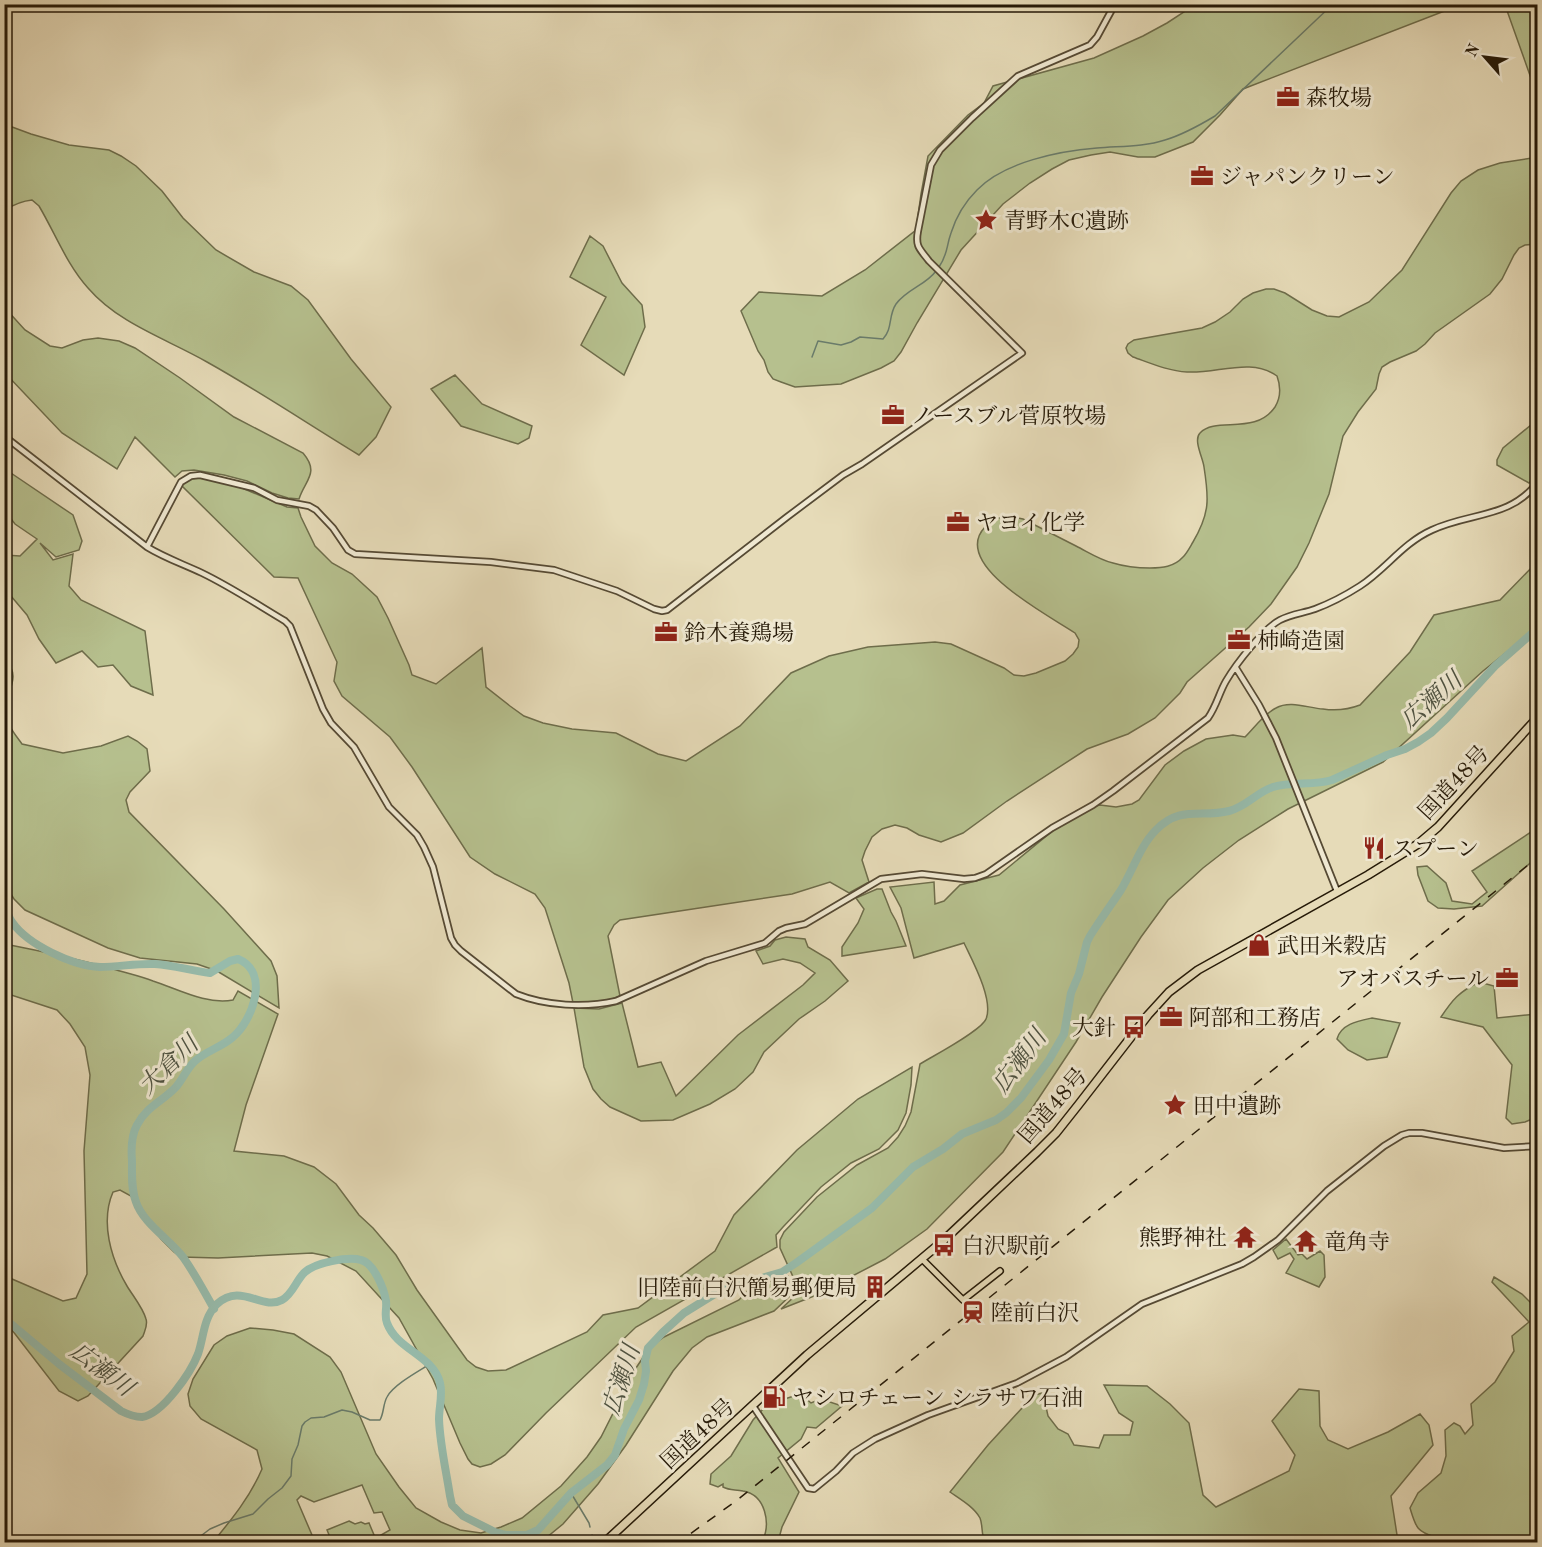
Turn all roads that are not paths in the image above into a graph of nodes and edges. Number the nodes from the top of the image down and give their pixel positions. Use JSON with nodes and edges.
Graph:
{"nodes":[{"id":1,"x":1115,"y":4,"type":"edge"},
{"id":2,"x":4,"y":436,"type":"edge"},
{"id":3,"x":1538,"y":482,"type":"edge"},
{"id":4,"x":147,"y":547,"type":"junction"},
{"id":5,"x":1236,"y":668,"type":"junction"},
{"id":6,"x":1538,"y":717,"type":"edge"},
{"id":7,"x":1337,"y":891,"type":"junction"},
{"id":8,"x":1538,"y":1146,"type":"edge"},
{"id":9,"x":922,"y":1259,"type":"junction"},
{"id":10,"x":1000,"y":1271,"type":"dead end"},
{"id":11,"x":753,"y":1406,"type":"junction"},
{"id":12,"x":605,"y":1542,"type":"edge"}],
"edges":[{"from":1,"to":4,"type":"street"},
{"from":2,"to":4,"type":"street"},
{"from":3,"to":5,"type":"street"},
{"from":4,"to":5,"type":"street"},
{"from":5,"to":7,"type":"street"},
{"from":6,"to":7,"type":"highway","name":"国道48号"},
{"from":7,"to":9,"type":"highway","name":"国道48号"},
{"from":8,"to":11,"type":"street"},
{"from":9,"to":10,"type":"main road"},
{"from":9,"to":11,"type":"highway","name":"国道48号"},
{"from":11,"to":12,"type":"highway","name":"国道48号"}]}
